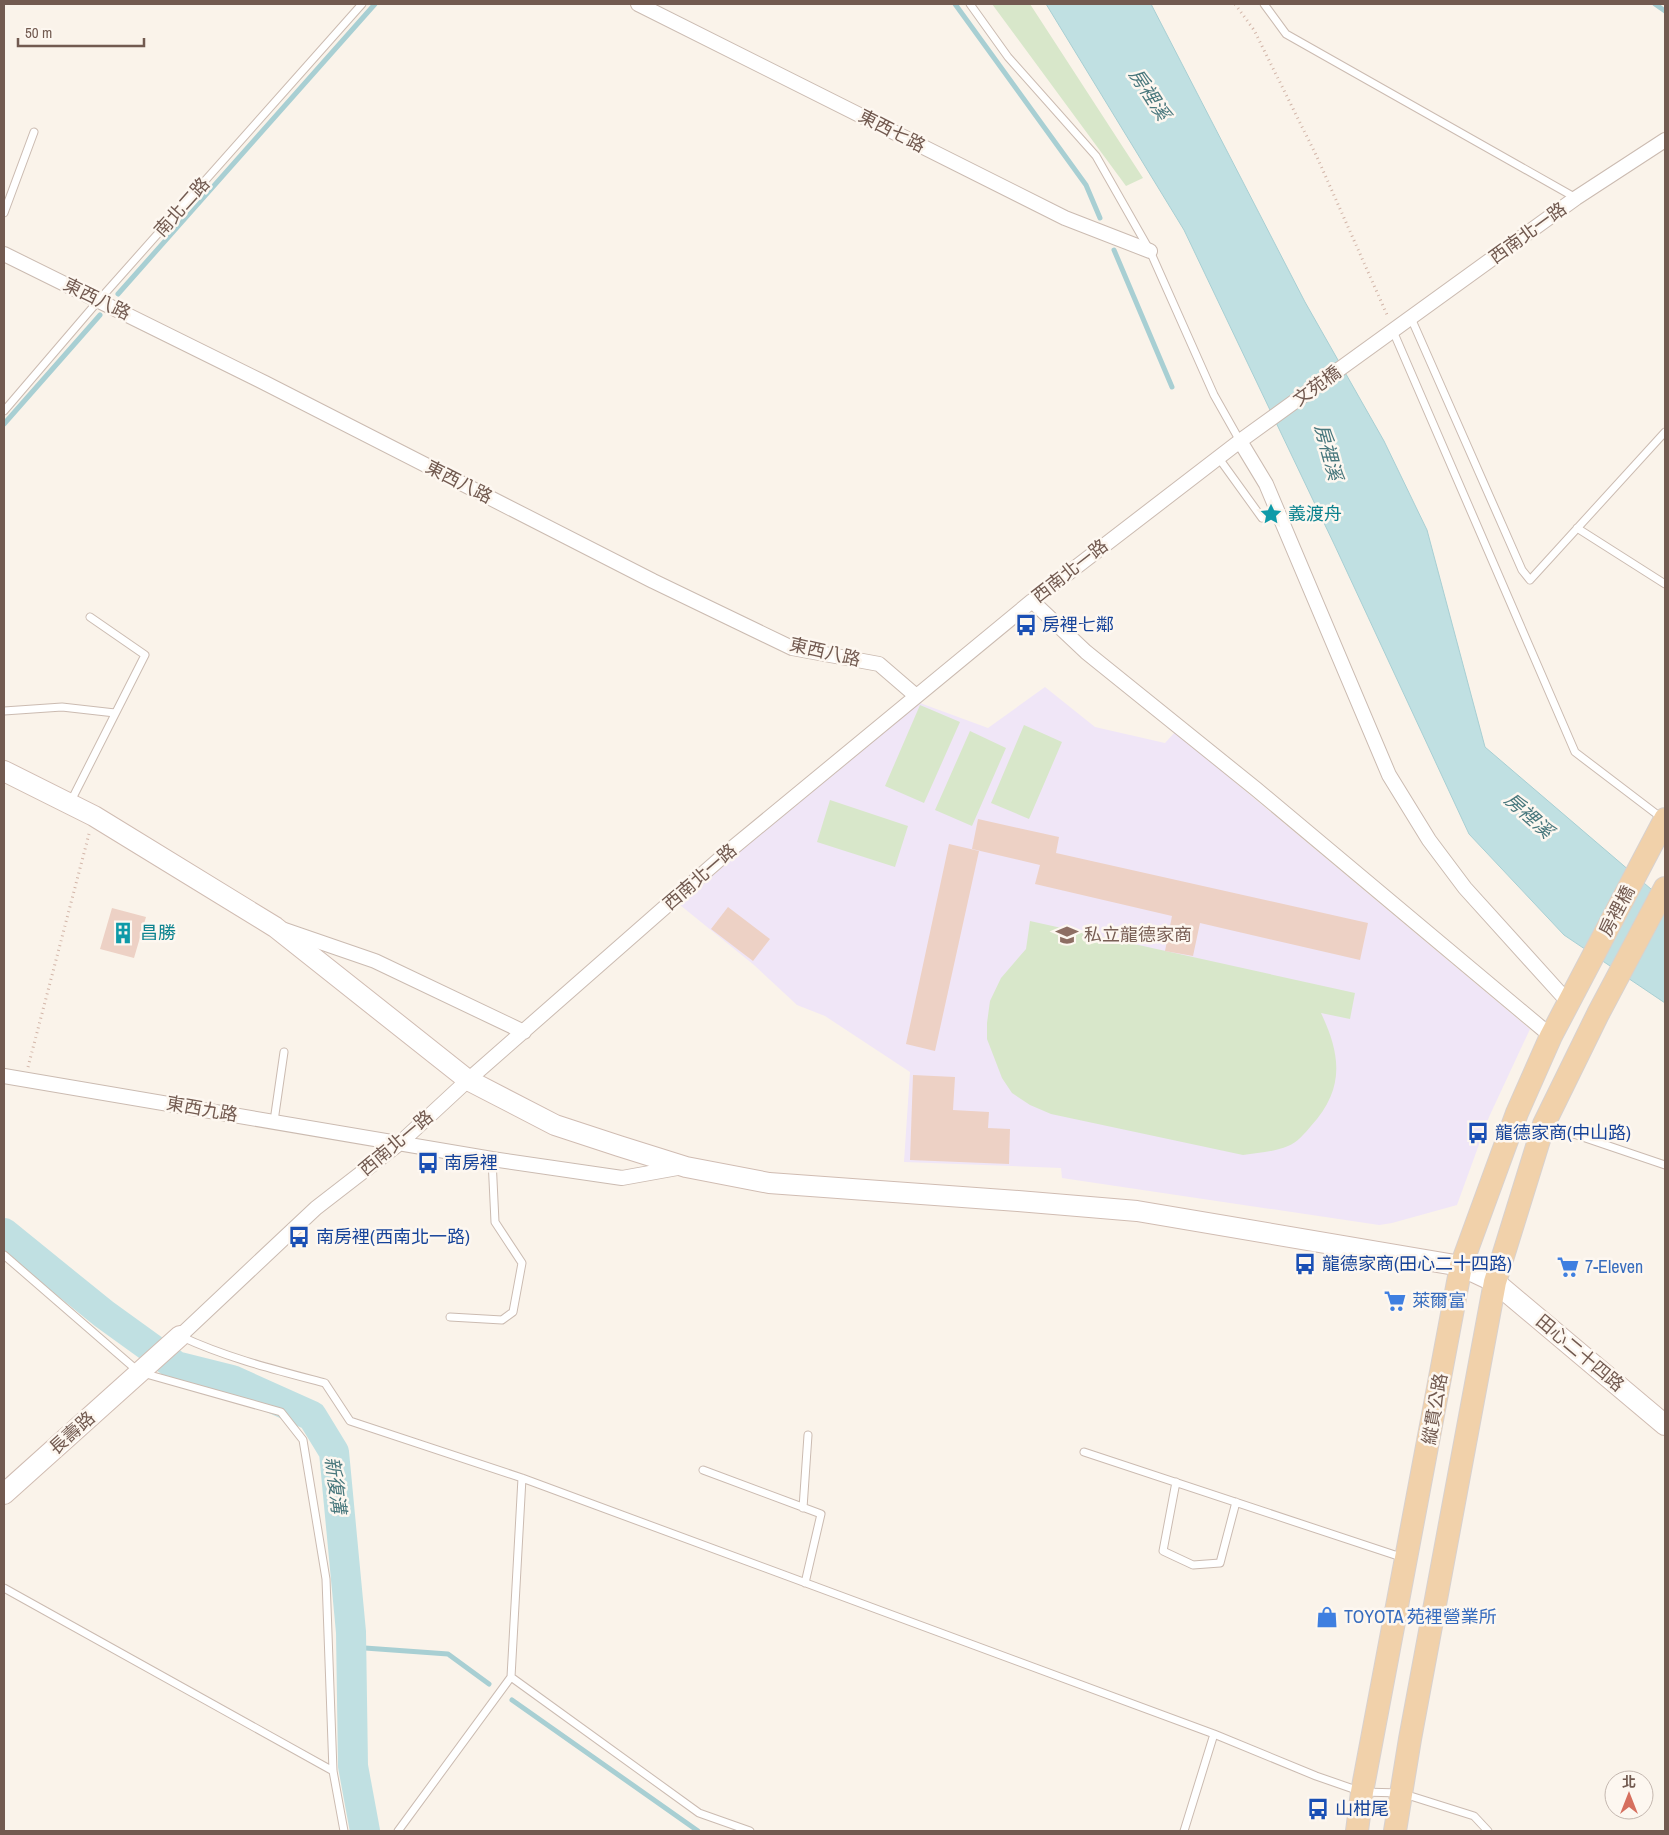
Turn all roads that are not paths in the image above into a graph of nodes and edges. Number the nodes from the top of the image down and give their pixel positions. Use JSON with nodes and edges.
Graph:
{"nodes":[{"id":1,"x":362,"y":4,"type":"edge"},
{"id":2,"x":638,"y":4,"type":"edge"},
{"id":3,"x":970,"y":4,"type":"edge"},
{"id":4,"x":1264,"y":4,"type":"edge"},
{"id":5,"x":34,"y":132,"type":"dead end"},
{"id":6,"x":1665,"y":141,"type":"edge"},
{"id":7,"x":1576,"y":198,"type":"junction"},
{"id":8,"x":4,"y":213,"type":"edge"},
{"id":9,"x":1150,"y":251,"type":"junction"},
{"id":10,"x":4,"y":254,"type":"edge"},
{"id":11,"x":99,"y":300,"type":"junction"},
{"id":12,"x":1411,"y":318,"type":"junction"},
{"id":13,"x":1393,"y":330,"type":"junction"},
{"id":14,"x":4,"y":411,"type":"edge"},
{"id":15,"x":1665,"y":432,"type":"edge"},
{"id":16,"x":1240,"y":441,"type":"junction"},
{"id":17,"x":1218,"y":457,"type":"junction"},
{"id":18,"x":1262,"y":518,"type":"dead end"},
{"id":19,"x":1577,"y":528,"type":"junction"},
{"id":20,"x":1665,"y":584,"type":"edge"},
{"id":21,"x":1032,"y":601,"type":"junction"},
{"id":22,"x":90,"y":617,"type":"dead end"},
{"id":23,"x":915,"y":695,"type":"junction"},
{"id":24,"x":4,"y":710,"type":"edge"},
{"id":25,"x":115,"y":713,"type":"junction"},
{"id":26,"x":4,"y":771,"type":"edge"},
{"id":27,"x":70,"y":804,"type":"junction"},
{"id":28,"x":1665,"y":819,"type":"edge"},
{"id":29,"x":1665,"y":888,"type":"edge"},
{"id":30,"x":275,"y":927,"type":"junction"},
{"id":31,"x":1569,"y":1003,"type":"junction"},
{"id":32,"x":1598,"y":1014,"type":"joint"},
{"id":33,"x":524,"y":1032,"type":"junction"},
{"id":34,"x":1551,"y":1036,"type":"junction"},
{"id":35,"x":284,"y":1052,"type":"dead end"},
{"id":36,"x":4,"y":1076,"type":"edge"},
{"id":37,"x":468,"y":1080,"type":"junction"},
{"id":38,"x":274,"y":1121,"type":"junction"},
{"id":39,"x":1544,"y":1124,"type":"junction"},
{"id":40,"x":400,"y":1143,"type":"junction"},
{"id":41,"x":492,"y":1159,"type":"junction"},
{"id":42,"x":1665,"y":1165,"type":"edge"},
{"id":43,"x":686,"y":1167,"type":"junction"},
{"id":44,"x":4,"y":1255,"type":"edge"},
{"id":45,"x":1461,"y":1266,"type":"junction"},
{"id":46,"x":1496,"y":1282,"type":"junction"},
{"id":47,"x":450,"y":1316,"type":"dead end"},
{"id":48,"x":180,"y":1336,"type":"junction"},
{"id":49,"x":139,"y":1372,"type":"junction"},
{"id":50,"x":1665,"y":1425,"type":"edge"},
{"id":51,"x":808,"y":1435,"type":"dead end"},
{"id":52,"x":1084,"y":1452,"type":"dead end"},
{"id":53,"x":702,"y":1470,"type":"dead end"},
{"id":54,"x":522,"y":1478,"type":"junction"},
{"id":55,"x":1176,"y":1482,"type":"junction"},
{"id":56,"x":4,"y":1494,"type":"edge"},
{"id":57,"x":1236,"y":1502,"type":"junction"},
{"id":58,"x":803,"y":1508,"type":"junction"},
{"id":59,"x":1407,"y":1559,"type":"junction"},
{"id":60,"x":806,"y":1583,"type":"junction"},
{"id":61,"x":4,"y":1588,"type":"edge"},
{"id":62,"x":511,"y":1677,"type":"junction"},
{"id":63,"x":1214,"y":1734,"type":"junction"},
{"id":64,"x":333,"y":1771,"type":"junction"},
{"id":65,"x":1362,"y":1792,"type":"junction"},
{"id":66,"x":1401,"y":1794,"type":"junction"},
{"id":67,"x":344,"y":1831,"type":"edge"},
{"id":68,"x":398,"y":1831,"type":"edge"},
{"id":69,"x":750,"y":1831,"type":"edge"},
{"id":70,"x":1184,"y":1831,"type":"edge"},
{"id":71,"x":1356,"y":1831,"type":"edge"},
{"id":72,"x":1395,"y":1831,"type":"edge"},
{"id":73,"x":1488,"y":1831,"type":"edge"}],
"edges":[{"from":1,"to":11,"type":"lane","name":"南北二路"},
{"from":2,"to":9,"type":"street","name":"東西七路"},
{"from":3,"to":9,"type":"lane"},
{"from":4,"to":7,"type":"lane"},
{"from":5,"to":8,"type":"lane"},
{"from":6,"to":7,"type":"street","name":"西南北一路"},
{"from":7,"to":12,"type":"street","name":"西南北一路"},
{"from":9,"to":16,"type":"lane"},
{"from":10,"to":11,"type":"street","name":"東西八路"},
{"from":11,"to":14,"type":"lane","name":"南北二路"},
{"from":11,"to":23,"type":"street","name":"東西八路"},
{"from":12,"to":13,"type":"street","name":"西南北一路"},
{"from":12,"to":19,"type":"lane"},
{"from":13,"to":16,"type":"street","name":"文苑橋"},
{"from":13,"to":28,"type":"lane"},
{"from":15,"to":19,"type":"lane"},
{"from":16,"to":17,"type":"street","name":"西南北一路"},
{"from":16,"to":31,"type":"street"},
{"from":17,"to":18,"type":"lane"},
{"from":17,"to":21,"type":"street","name":"西南北一路"},
{"from":19,"to":20,"type":"lane"},
{"from":21,"to":23,"type":"street","name":"西南北一路"},
{"from":21,"to":34,"type":"street"},
{"from":22,"to":25,"type":"lane"},
{"from":23,"to":33,"type":"street","name":"西南北一路"},
{"from":24,"to":25,"type":"lane"},
{"from":25,"to":27,"type":"lane"},
{"from":26,"to":27,"type":"main road","name":"田心二十四路"},
{"from":27,"to":30,"type":"main road","name":"田心二十四路"},
{"from":28,"to":31,"type":"main road","name":"房裡橋"},
{"from":29,"to":32,"type":"main road","name":"房裡橋"},
{"from":30,"to":33,"type":"street"},
{"from":30,"to":37,"type":"main road","name":"田心二十四路"},
{"from":31,"to":34,"type":"main road","name":"縱貫公路"},
{"from":32,"to":39,"type":"main road","name":"縱貫公路"},
{"from":33,"to":37,"type":"street","name":"西南北一路"},
{"from":34,"to":45,"type":"main road","name":"縱貫公路"},
{"from":35,"to":38,"type":"lane"},
{"from":36,"to":38,"type":"street","name":"東西九路"},
{"from":37,"to":40,"type":"street","name":"西南北一路"},
{"from":37,"to":43,"type":"main road","name":"田心二十四路"},
{"from":38,"to":40,"type":"street","name":"東西九路"},
{"from":39,"to":42,"type":"lane"},
{"from":39,"to":46,"type":"main road","name":"縱貫公路"},
{"from":40,"to":41,"type":"street","name":"東西九路"},
{"from":40,"to":48,"type":"street","name":"西南北一路"},
{"from":41,"to":43,"type":"street","name":"東西九路"},
{"from":41,"to":47,"type":"lane"},
{"from":43,"to":45,"type":"main road","name":"田心二十四路"},
{"from":44,"to":49,"type":"lane"},
{"from":45,"to":46,"type":"main road","name":"田心二十四路"},
{"from":45,"to":59,"type":"main road","name":"縱貫公路"},
{"from":46,"to":50,"type":"main road","name":"田心二十四路"},
{"from":46,"to":66,"type":"main road","name":"縱貫公路"},
{"from":48,"to":49,"type":"main road","name":"長壽路"},
{"from":48,"to":54,"type":"lane"},
{"from":49,"to":56,"type":"main road","name":"長壽路"},
{"from":49,"to":64,"type":"lane"},
{"from":51,"to":58,"type":"lane"},
{"from":52,"to":55,"type":"lane"},
{"from":53,"to":58,"type":"lane"},
{"from":54,"to":60,"type":"lane"},
{"from":54,"to":62,"type":"lane"},
{"from":55,"to":57,"type":"lane"},
{"from":55,"to":57,"type":"lane"},
{"from":57,"to":59,"type":"lane"},
{"from":58,"to":60,"type":"lane"},
{"from":59,"to":65,"type":"main road","name":"縱貫公路"},
{"from":60,"to":63,"type":"lane"},
{"from":61,"to":64,"type":"lane"},
{"from":62,"to":68,"type":"lane"},
{"from":62,"to":69,"type":"lane"},
{"from":63,"to":65,"type":"lane"},
{"from":63,"to":70,"type":"lane"},
{"from":64,"to":67,"type":"lane"},
{"from":65,"to":66,"type":"lane"},
{"from":65,"to":71,"type":"main road","name":"縱貫公路"},
{"from":66,"to":72,"type":"main road","name":"縱貫公路"},
{"from":66,"to":73,"type":"lane"}]}
